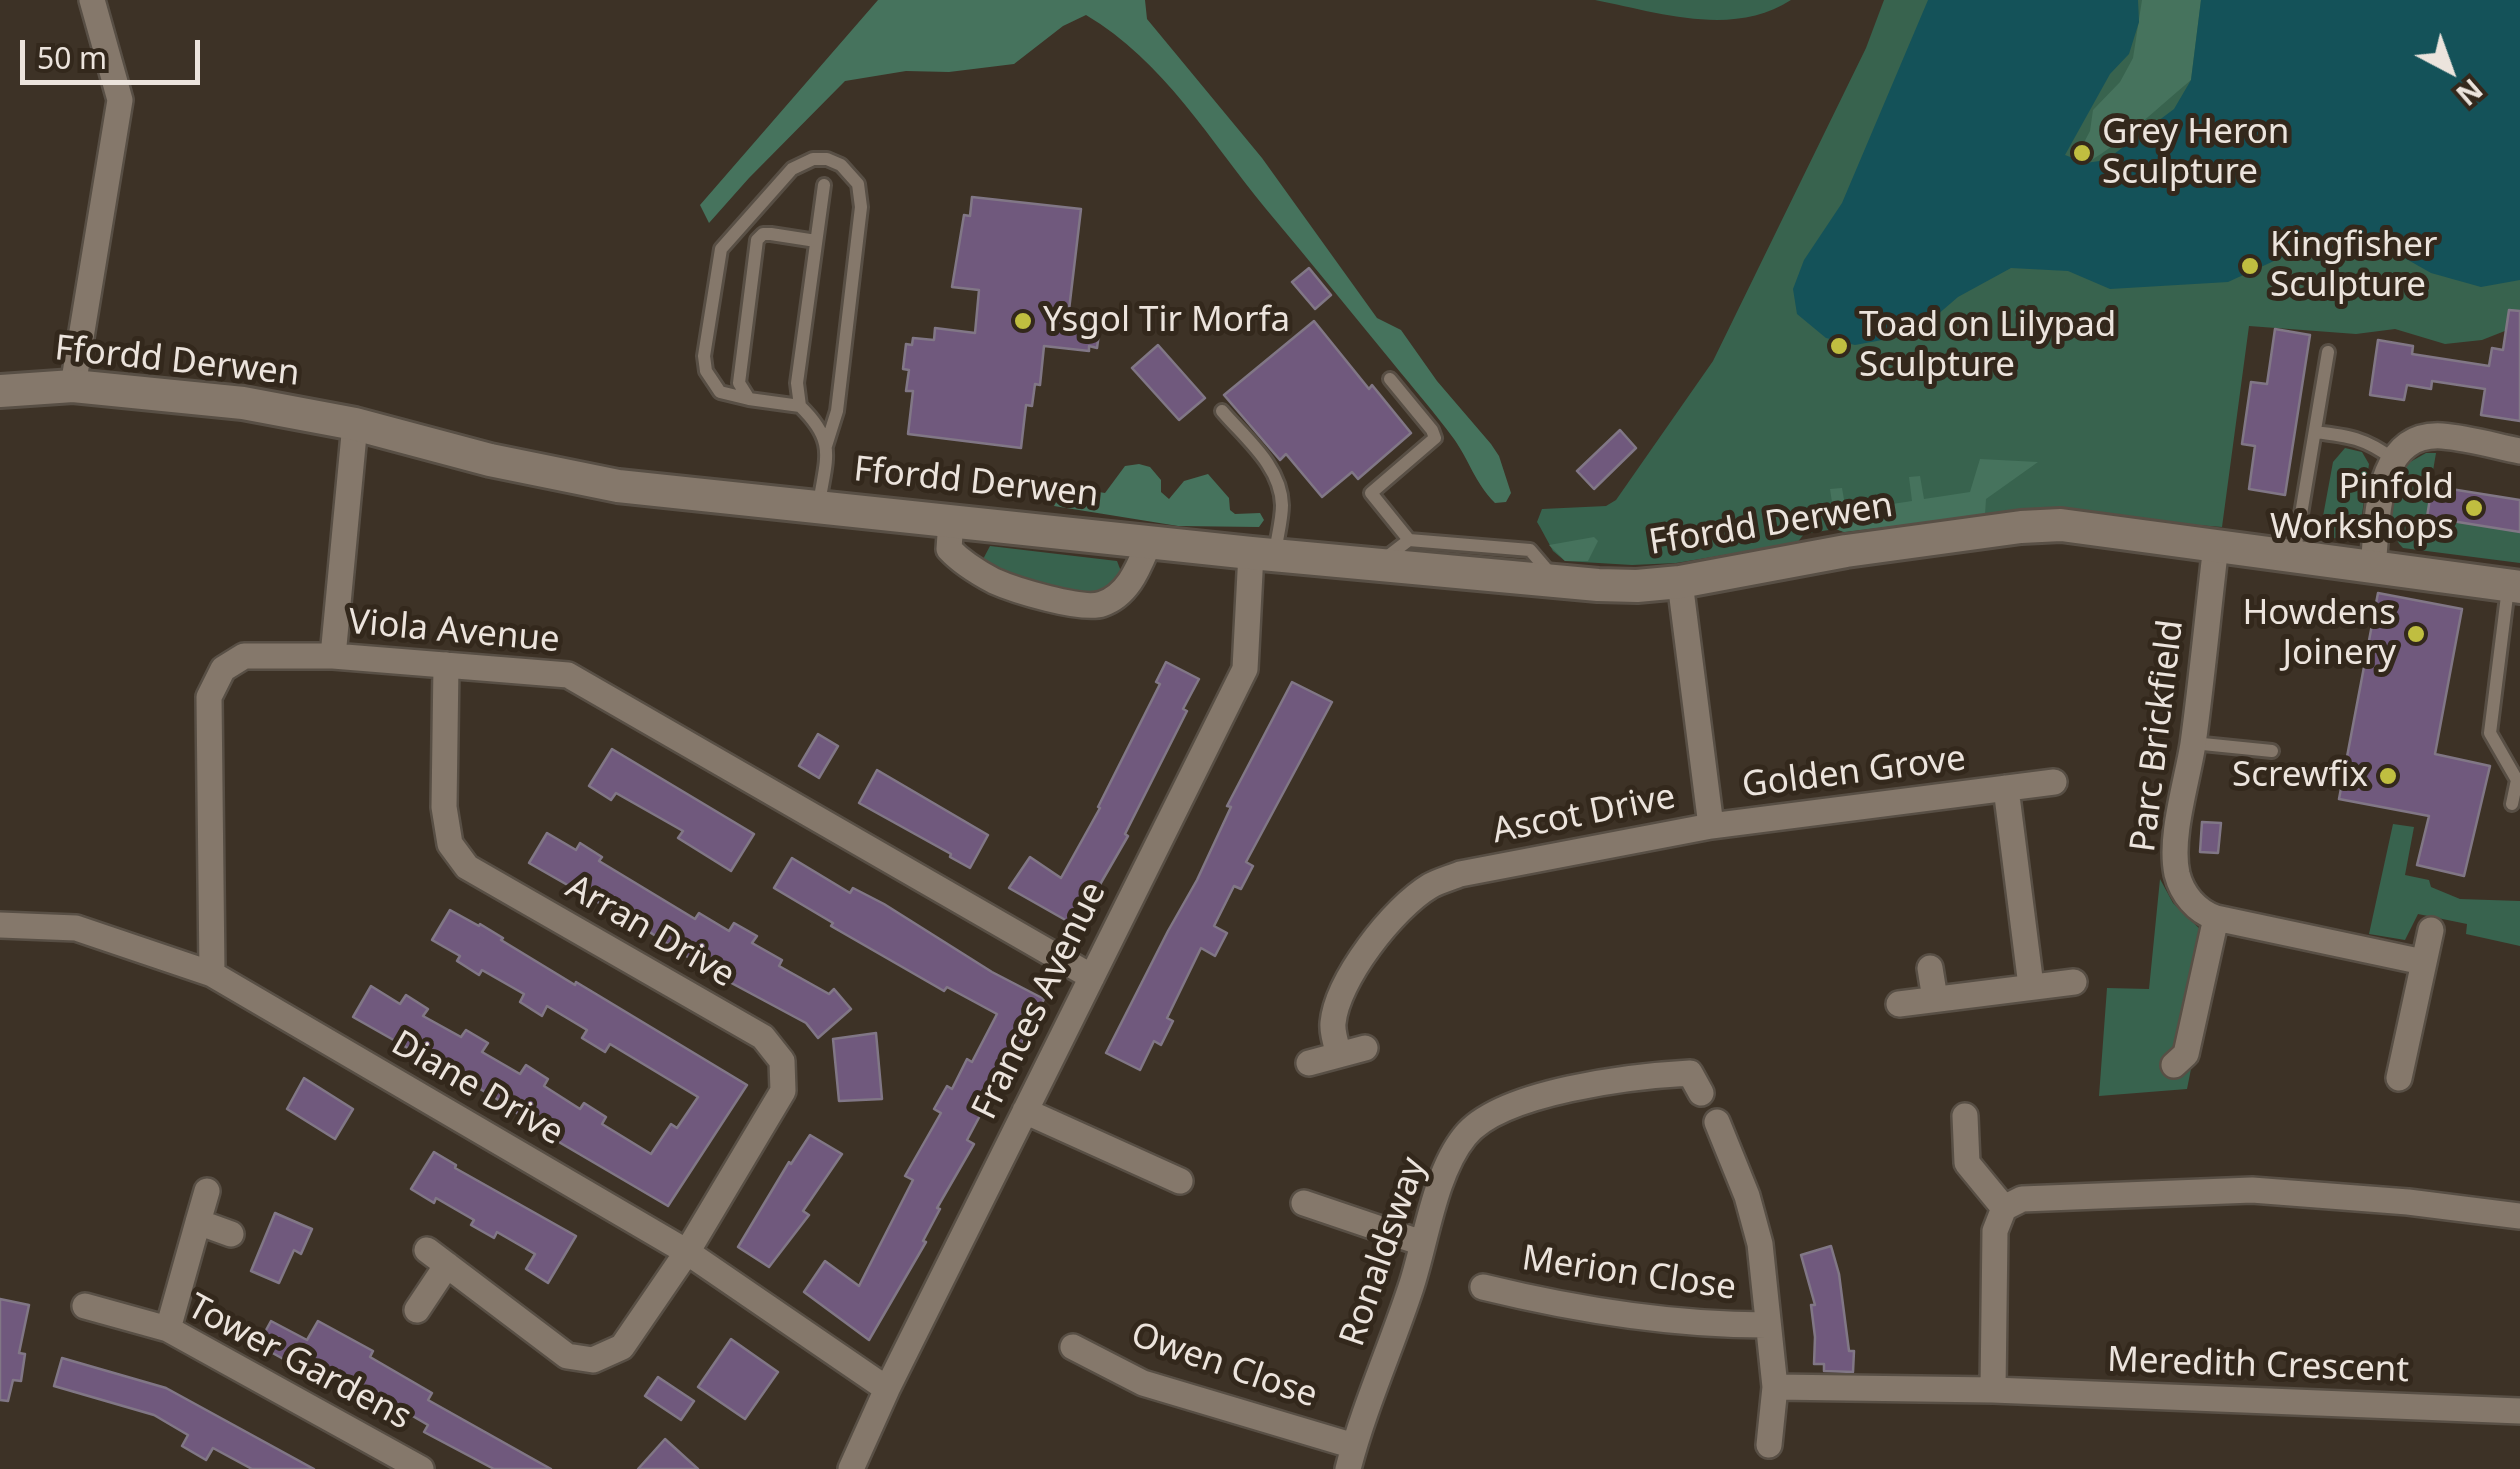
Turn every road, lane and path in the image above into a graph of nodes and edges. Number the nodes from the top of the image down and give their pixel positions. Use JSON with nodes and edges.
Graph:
{"nodes":[{"id":1,"x":92,"y":0,"type":"edge"},
{"id":2,"x":824,"y":186,"type":"dead end"},
{"id":3,"x":816,"y":241,"type":"junction"},
{"id":4,"x":2328,"y":352,"type":"dead end"},
{"id":5,"x":1390,"y":379,"type":"dead end"},
{"id":6,"x":73,"y":386,"type":"junction"},
{"id":7,"x":0,"y":391,"type":"edge"},
{"id":8,"x":749,"y":399,"type":"junction"},
{"id":9,"x":800,"y":406,"type":"junction"},
{"id":10,"x":1222,"y":411,"type":"dead end"},
{"id":11,"x":355,"y":424,"type":"junction"},
{"id":12,"x":2316,"y":432,"type":"junction"},
{"id":13,"x":826,"y":446,"type":"junction"},
{"id":14,"x":2520,"y":451,"type":"edge"},
{"id":15,"x":2393,"y":459,"type":"junction"},
{"id":16,"x":819,"y":506,"type":"junction"},
{"id":17,"x":951,"y":520,"type":"junction"},
{"id":18,"x":1409,"y":540,"type":"junction"},
{"id":19,"x":1148,"y":543,"type":"junction"},
{"id":20,"x":2209,"y":545,"type":"junction"},
{"id":21,"x":1263,"y":555,"type":"junction"},
{"id":22,"x":2294,"y":556,"type":"junction"},
{"id":23,"x":1378,"y":565,"type":"junction"},
{"id":24,"x":2373,"y":567,"type":"junction"},
{"id":25,"x":1557,"y":581,"type":"junction"},
{"id":26,"x":1680,"y":582,"type":"junction"},
{"id":27,"x":2514,"y":586,"type":"edge"},
{"id":28,"x":333,"y":656,"type":"junction"},
{"id":29,"x":446,"y":665,"type":"junction"},
{"id":30,"x":2193,"y":743,"type":"junction"},
{"id":31,"x":2272,"y":751,"type":"dead end"},
{"id":32,"x":2054,"y":782,"type":"dead end"},
{"id":33,"x":2006,"y":788,"type":"junction"},
{"id":34,"x":2512,"y":804,"type":"dead end"},
{"id":35,"x":1711,"y":826,"type":"junction"},
{"id":36,"x":2216,"y":918,"type":"junction"},
{"id":37,"x":0,"y":925,"type":"edge"},
{"id":38,"x":2430,"y":930,"type":"dead end"},
{"id":39,"x":2423,"y":962,"type":"junction"},
{"id":40,"x":1930,"y":968,"type":"dead end"},
{"id":41,"x":212,"y":974,"type":"junction"},
{"id":42,"x":1092,"y":976,"type":"junction"},
{"id":43,"x":2074,"y":982,"type":"dead end"},
{"id":44,"x":2031,"y":986,"type":"junction"},
{"id":45,"x":1934,"y":999,"type":"junction"},
{"id":46,"x":1899,"y":1004,"type":"dead end"},
{"id":47,"x":1365,"y":1048,"type":"dead end"},
{"id":48,"x":1339,"y":1054,"type":"junction"},
{"id":49,"x":1309,"y":1063,"type":"dead end"},
{"id":50,"x":2174,"y":1065,"type":"dead end"},
{"id":51,"x":2398,"y":1078,"type":"dead end"},
{"id":52,"x":1701,"y":1093,"type":"dead end"},
{"id":53,"x":1025,"y":1111,"type":"junction"},
{"id":54,"x":1965,"y":1116,"type":"dead end"},
{"id":55,"x":1717,"y":1122,"type":"dead end"},
{"id":56,"x":1180,"y":1182,"type":"dead end"},
{"id":57,"x":207,"y":1191,"type":"dead end"},
{"id":58,"x":1304,"y":1202,"type":"dead end"},
{"id":59,"x":2004,"y":1208,"type":"junction"},
{"id":60,"x":2520,"y":1216,"type":"edge"},
{"id":61,"x":198,"y":1222,"type":"junction"},
{"id":62,"x":230,"y":1234,"type":"dead end"},
{"id":63,"x":1422,"y":1243,"type":"junction"},
{"id":64,"x":688,"y":1252,"type":"junction"},
{"id":65,"x":1483,"y":1287,"type":"dead end"},
{"id":66,"x":85,"y":1306,"type":"dead end"},
{"id":67,"x":417,"y":1310,"type":"dead end"},
{"id":68,"x":1766,"y":1325,"type":"junction"},
{"id":69,"x":168,"y":1329,"type":"junction"},
{"id":70,"x":1073,"y":1346,"type":"dead end"},
{"id":71,"x":1775,"y":1388,"type":"junction"},
{"id":72,"x":887,"y":1389,"type":"junction"},
{"id":73,"x":1993,"y":1390,"type":"junction"},
{"id":74,"x":2520,"y":1411,"type":"edge"},
{"id":75,"x":1768,"y":1445,"type":"dead end"},
{"id":76,"x":1351,"y":1457,"type":"edge"},
{"id":77,"x":421,"y":1469,"type":"edge"},
{"id":78,"x":851,"y":1469,"type":"edge"}],
"edges":[{"from":1,"to":6,"type":"street"},
{"from":2,"to":3,"type":"lane"},
{"from":3,"to":8,"type":"lane"},
{"from":3,"to":9,"type":"lane"},
{"from":4,"to":12,"type":"lane"},
{"from":5,"to":18,"type":"lane"},
{"from":6,"to":7,"type":"street","name":"Ffordd Derwen"},
{"from":6,"to":11,"type":"street","name":"Ffordd Derwen"},
{"from":8,"to":9,"type":"lane"},
{"from":8,"to":13,"type":"lane"},
{"from":9,"to":13,"type":"lane"},
{"from":10,"to":21,"type":"lane"},
{"from":11,"to":16,"type":"street","name":"Ffordd Derwen"},
{"from":11,"to":28,"type":"street"},
{"from":12,"to":15,"type":"lane"},
{"from":12,"to":22,"type":"lane"},
{"from":13,"to":16,"type":"lane"},
{"from":14,"to":15,"type":"street"},
{"from":15,"to":24,"type":"street"},
{"from":16,"to":17,"type":"street","name":"Ffordd Derwen"},
{"from":17,"to":19,"type":"street","name":"Ffordd Derwen"},
{"from":17,"to":19,"type":"street"},
{"from":18,"to":23,"type":"lane"},
{"from":18,"to":25,"type":"lane"},
{"from":19,"to":21,"type":"street","name":"Ffordd Derwen"},
{"from":20,"to":22,"type":"street","name":"Ffordd Derwen"},
{"from":20,"to":26,"type":"street","name":"Ffordd Derwen"},
{"from":20,"to":30,"type":"street","name":"Parc Brickfield"},
{"from":21,"to":23,"type":"street","name":"Ffordd Derwen"},
{"from":21,"to":42,"type":"street","name":"Frances Avenue"},
{"from":22,"to":24,"type":"street","name":"Ffordd Derwen"},
{"from":23,"to":25,"type":"street","name":"Ffordd Derwen"},
{"from":24,"to":27,"type":"street","name":"Ffordd Derwen"},
{"from":25,"to":26,"type":"street","name":"Ffordd Derwen"},
{"from":26,"to":35,"type":"street","name":"Ascot Drive"},
{"from":27,"to":34,"type":"lane"},
{"from":28,"to":29,"type":"street","name":"Viola Avenue"},
{"from":28,"to":41,"type":"street","name":"Viola Avenue"},
{"from":29,"to":42,"type":"street","name":"Viola Avenue"},
{"from":29,"to":64,"type":"street","name":"Arran Drive"},
{"from":30,"to":31,"type":"lane"},
{"from":30,"to":36,"type":"street","name":"Parc Brickfield"},
{"from":32,"to":33,"type":"street","name":"Golden Grove"},
{"from":33,"to":35,"type":"street","name":"Golden Grove"},
{"from":33,"to":44,"type":"street","name":"Golden Grove"},
{"from":35,"to":48,"type":"street","name":"Ascot Drive"},
{"from":36,"to":39,"type":"street"},
{"from":36,"to":50,"type":"street"},
{"from":37,"to":41,"type":"street","name":"Diane Drive"},
{"from":38,"to":39,"type":"street"},
{"from":39,"to":51,"type":"street"},
{"from":40,"to":45,"type":"street"},
{"from":41,"to":64,"type":"street","name":"Diane Drive"},
{"from":42,"to":53,"type":"street","name":"Frances Avenue"},
{"from":43,"to":44,"type":"street"},
{"from":44,"to":45,"type":"street"},
{"from":45,"to":46,"type":"street"},
{"from":47,"to":48,"type":"street"},
{"from":48,"to":49,"type":"street"},
{"from":52,"to":63,"type":"street","name":"Ronaldsway"},
{"from":53,"to":56,"type":"street"},
{"from":53,"to":72,"type":"street","name":"Frances Avenue"},
{"from":54,"to":59,"type":"street"},
{"from":55,"to":68,"type":"street"},
{"from":57,"to":61,"type":"street"},
{"from":58,"to":63,"type":"street"},
{"from":59,"to":60,"type":"street"},
{"from":59,"to":73,"type":"street"},
{"from":61,"to":62,"type":"street"},
{"from":61,"to":69,"type":"street"},
{"from":63,"to":76,"type":"street","name":"Ronaldsway"},
{"from":64,"to":67,"type":"street","name":"Arran Drive"},
{"from":64,"to":72,"type":"street","name":"Diane Drive"},
{"from":65,"to":68,"type":"street","name":"Merion Close"},
{"from":66,"to":69,"type":"street","name":"Tower Gardens"},
{"from":68,"to":71,"type":"street"},
{"from":69,"to":77,"type":"street","name":"Tower Gardens"},
{"from":70,"to":76,"type":"street","name":"Owen Close"},
{"from":71,"to":73,"type":"street","name":"Meredith Crescent"},
{"from":71,"to":75,"type":"street"},
{"from":72,"to":78,"type":"street","name":"Frances Avenue"},
{"from":73,"to":74,"type":"street","name":"Meredith Crescent"}]}
